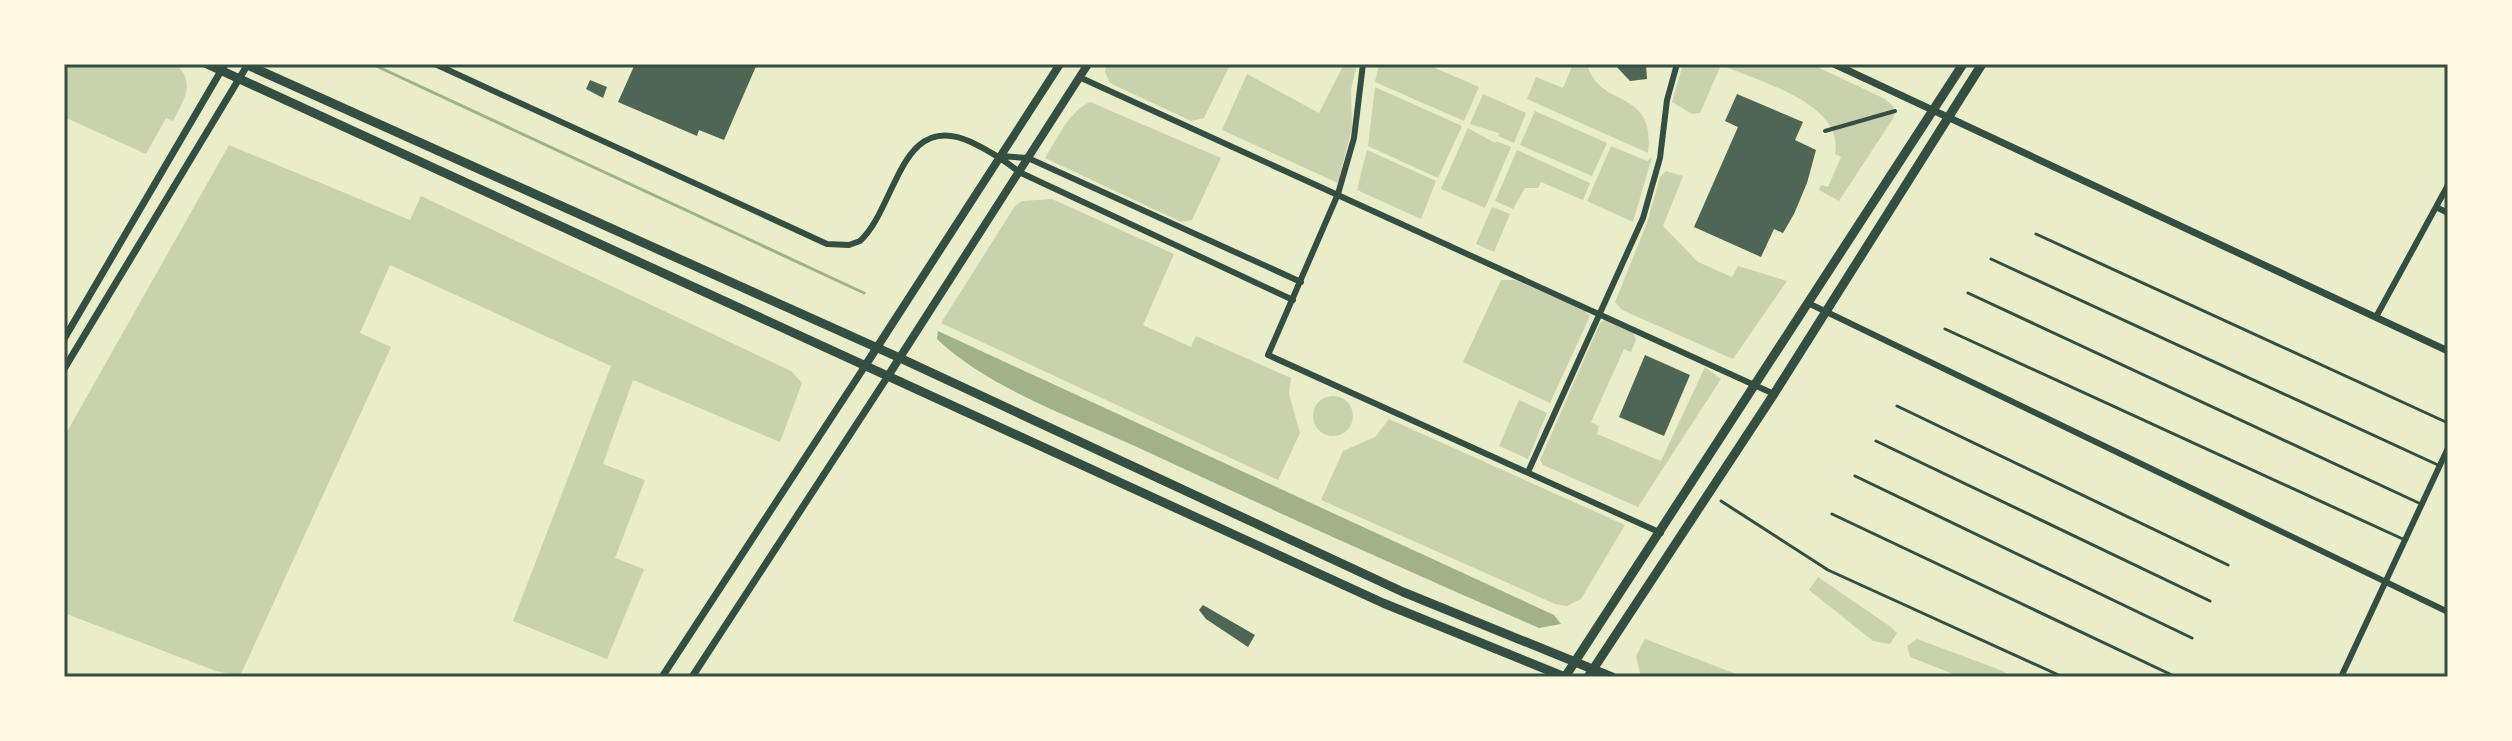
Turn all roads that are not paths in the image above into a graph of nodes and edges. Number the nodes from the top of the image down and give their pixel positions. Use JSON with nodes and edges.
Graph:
{"nodes":[{"id":1,"x":207,"y":64,"type":"edge"},
{"id":2,"x":247,"y":64,"type":"edge"},
{"id":3,"x":435,"y":64,"type":"edge"},
{"id":4,"x":1060,"y":64,"type":"edge"},
{"id":5,"x":1088,"y":64,"type":"edge"},
{"id":6,"x":1363,"y":64,"type":"edge"},
{"id":7,"x":1677,"y":64,"type":"edge"},
{"id":8,"x":1834,"y":64,"type":"edge"},
{"id":9,"x":1963,"y":64,"type":"edge"},
{"id":10,"x":1982,"y":64,"type":"edge"},
{"id":11,"x":223,"y":67,"type":"edge"},
{"id":12,"x":1079,"y":77,"type":"junction"},
{"id":13,"x":239,"y":79,"type":"junction"},
{"id":14,"x":1933,"y":110,"type":"junction"},
{"id":15,"x":1895,"y":111,"type":"dead end"},
{"id":16,"x":1948,"y":116,"type":"junction"},
{"id":17,"x":1825,"y":131,"type":"dead end"},
{"id":18,"x":1000,"y":156,"type":"junction"},
{"id":19,"x":1028,"y":158,"type":"junction"},
{"id":20,"x":1019,"y":172,"type":"junction"},
{"id":21,"x":2448,"y":185,"type":"edge"},
{"id":22,"x":1338,"y":194,"type":"junction"},
{"id":23,"x":2436,"y":207,"type":"junction"},
{"id":24,"x":2448,"y":213,"type":"edge"},
{"id":25,"x":2036,"y":234,"type":"dead end"},
{"id":26,"x":1991,"y":259,"type":"dead end"},
{"id":27,"x":1301,"y":282,"type":"junction"},
{"id":28,"x":1968,"y":293,"type":"dead end"},
{"id":29,"x":1293,"y":300,"type":"junction"},
{"id":30,"x":1808,"y":303,"type":"junction"},
{"id":31,"x":1599,"y":312,"type":"junction"},
{"id":32,"x":1823,"y":312,"type":"junction"},
{"id":33,"x":2376,"y":317,"type":"junction"},
{"id":34,"x":1945,"y":329,"type":"dead end"},
{"id":35,"x":64,"y":339,"type":"edge"},
{"id":36,"x":877,"y":348,"type":"junction"},
{"id":37,"x":2448,"y":351,"type":"edge"},
{"id":38,"x":900,"y":358,"type":"junction"},
{"id":39,"x":865,"y":366,"type":"junction"},
{"id":40,"x":64,"y":369,"type":"edge"},
{"id":41,"x":888,"y":376,"type":"junction"},
{"id":42,"x":1756,"y":383,"type":"junction"},
{"id":43,"x":1774,"y":394,"type":"junction"},
{"id":44,"x":1897,"y":406,"type":"dead end"},
{"id":45,"x":2448,"y":423,"type":"edge"},
{"id":46,"x":1876,"y":441,"type":"dead end"},
{"id":47,"x":2448,"y":448,"type":"edge"},
{"id":48,"x":2440,"y":466,"type":"junction"},
{"id":49,"x":1528,"y":472,"type":"junction"},
{"id":50,"x":1855,"y":476,"type":"dead end"},
{"id":51,"x":1721,"y":501,"type":"dead end"},
{"id":52,"x":2422,"y":504,"type":"junction"},
{"id":53,"x":1832,"y":514,"type":"dead end"},
{"id":54,"x":1661,"y":533,"type":"junction"},
{"id":55,"x":2405,"y":540,"type":"junction"},
{"id":56,"x":2228,"y":565,"type":"dead end"},
{"id":57,"x":2386,"y":582,"type":"junction"},
{"id":58,"x":2210,"y":601,"type":"dead end"},
{"id":59,"x":2448,"y":612,"type":"edge"},
{"id":60,"x":2192,"y":638,"type":"dead end"},
{"id":61,"x":1575,"y":662,"type":"junction"},
{"id":62,"x":1591,"y":673,"type":"edge"},
{"id":63,"x":2174,"y":676,"type":"edge"},
{"id":64,"x":662,"y":677,"type":"edge"},
{"id":65,"x":692,"y":677,"type":"edge"},
{"id":66,"x":1565,"y":677,"type":"edge"},
{"id":67,"x":1612,"y":677,"type":"edge"},
{"id":68,"x":2063,"y":677,"type":"edge"},
{"id":69,"x":2341,"y":677,"type":"edge"}],
"edges":[{"from":1,"to":11,"type":"main road"},
{"from":2,"to":13,"type":"street"},
{"from":2,"to":36,"type":"main road"},
{"from":3,"to":18,"type":"street"},
{"from":4,"to":18,"type":"main road"},
{"from":5,"to":12,"type":"main road"},
{"from":6,"to":22,"type":"street"},
{"from":7,"to":31,"type":"street"},
{"from":8,"to":14,"type":"street"},
{"from":9,"to":14,"type":"main road"},
{"from":10,"to":16,"type":"main road"},
{"from":11,"to":13,"type":"main road"},
{"from":11,"to":35,"type":"street"},
{"from":12,"to":19,"type":"main road"},
{"from":12,"to":22,"type":"street"},
{"from":13,"to":39,"type":"main road"},
{"from":13,"to":40,"type":"street"},
{"from":14,"to":16,"type":"street"},
{"from":14,"to":30,"type":"main road"},
{"from":15,"to":17,"type":"street"},
{"from":16,"to":32,"type":"main road"},
{"from":16,"to":33,"type":"street"},
{"from":18,"to":19,"type":"street"},
{"from":18,"to":20,"type":"street"},
{"from":18,"to":36,"type":"main road"},
{"from":19,"to":20,"type":"main road"},
{"from":19,"to":27,"type":"street"},
{"from":20,"to":29,"type":"street"},
{"from":20,"to":38,"type":"main road"},
{"from":21,"to":23,"type":"street"},
{"from":22,"to":27,"type":"street"},
{"from":22,"to":31,"type":"street"},
{"from":23,"to":24,"type":"street"},
{"from":23,"to":33,"type":"street"},
{"from":25,"to":45,"type":"lane"},
{"from":26,"to":48,"type":"lane"},
{"from":27,"to":29,"type":"street"},
{"from":28,"to":52,"type":"lane"},
{"from":29,"to":49,"type":"street"},
{"from":30,"to":32,"type":"street"},
{"from":30,"to":42,"type":"main road"},
{"from":31,"to":42,"type":"street"},
{"from":31,"to":49,"type":"street"},
{"from":32,"to":43,"type":"main road"},
{"from":32,"to":57,"type":"street"},
{"from":33,"to":37,"type":"street"},
{"from":34,"to":55,"type":"lane"},
{"from":36,"to":38,"type":"main road"},
{"from":36,"to":39,"type":"main road"},
{"from":38,"to":41,"type":"main road"},
{"from":38,"to":61,"type":"main road"},
{"from":39,"to":41,"type":"main road"},
{"from":39,"to":64,"type":"street"},
{"from":41,"to":65,"type":"street"},
{"from":41,"to":66,"type":"main road"},
{"from":42,"to":43,"type":"street"},
{"from":42,"to":54,"type":"main road"},
{"from":43,"to":62,"type":"main road"},
{"from":44,"to":56,"type":"lane"},
{"from":46,"to":58,"type":"lane"},
{"from":47,"to":48,"type":"street"},
{"from":48,"to":52,"type":"street"},
{"from":49,"to":54,"type":"street"},
{"from":50,"to":60,"type":"lane"},
{"from":51,"to":68,"type":"lane"},
{"from":52,"to":55,"type":"street"},
{"from":53,"to":63,"type":"lane"},
{"from":54,"to":61,"type":"main road"},
{"from":55,"to":57,"type":"street"},
{"from":57,"to":59,"type":"street"},
{"from":57,"to":69,"type":"street"},
{"from":61,"to":62,"type":"main road"},
{"from":61,"to":66,"type":"main road"},
{"from":62,"to":67,"type":"main road"}]}
